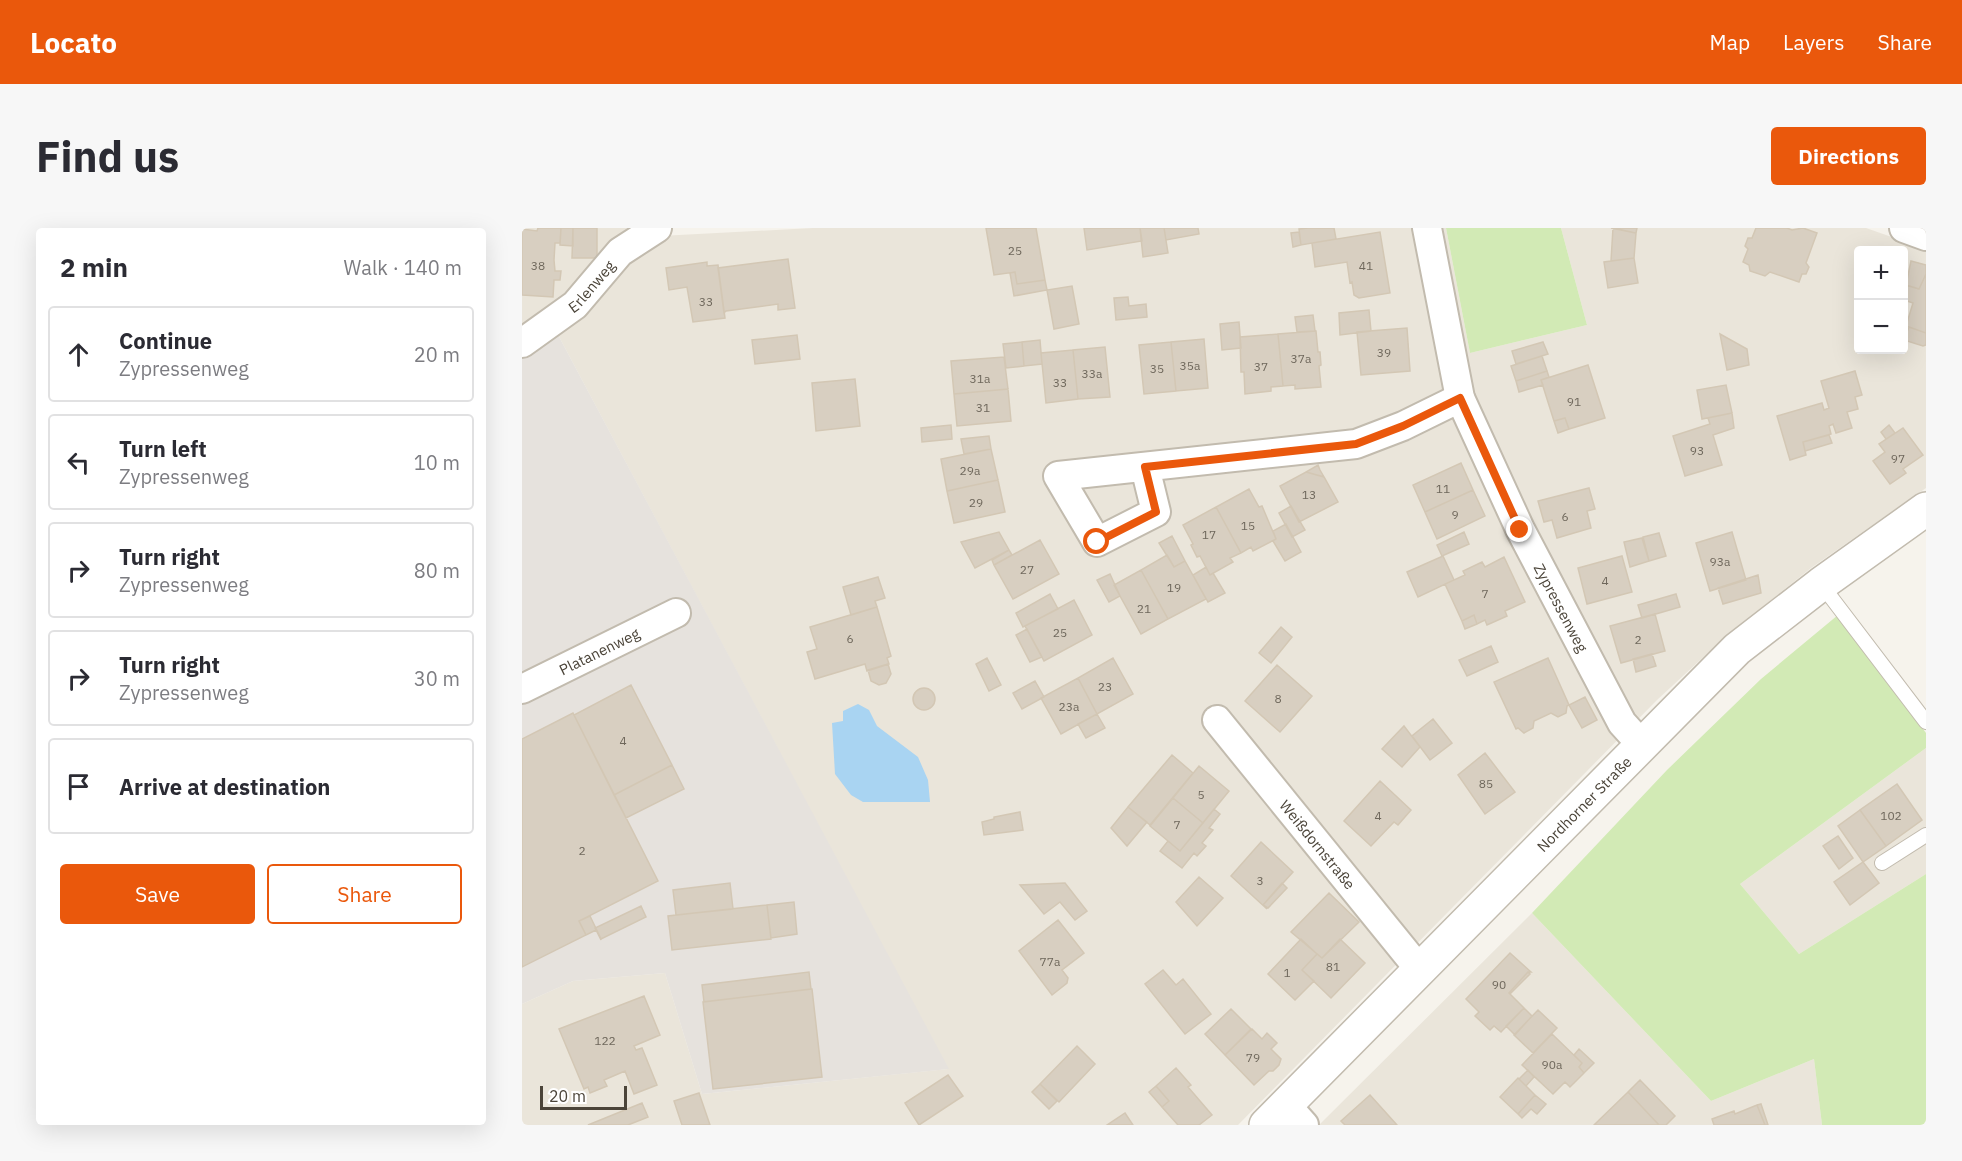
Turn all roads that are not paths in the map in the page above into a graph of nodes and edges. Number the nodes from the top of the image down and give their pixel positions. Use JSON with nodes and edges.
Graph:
{"nodes":[{"id":1,"x":657,"y":228,"type":"edge"},
{"id":2,"x":1427,"y":228,"type":"edge"},
{"id":3,"x":1904,"y":228,"type":"edge"},
{"id":4,"x":1926,"y":236,"type":"edge"},
{"id":5,"x":522,"y":343,"type":"edge"},
{"id":6,"x":1460,"y":398,"type":"junction"},
{"id":7,"x":1145,"y":467,"type":"dead end"},
{"id":8,"x":1926,"y":509,"type":"edge"},
{"id":9,"x":1821,"y":584,"type":"junction"},
{"id":10,"x":676,"y":613,"type":"dead end"},
{"id":11,"x":522,"y":689,"type":"edge"},
{"id":12,"x":1216,"y":720,"type":"dead end"},
{"id":13,"x":1926,"y":722,"type":"edge"},
{"id":14,"x":1642,"y":745,"type":"junction"},
{"id":15,"x":1926,"y":835,"type":"edge"},
{"id":16,"x":1882,"y":863,"type":"dead end"},
{"id":17,"x":1420,"y":970,"type":"junction"},
{"id":18,"x":1286,"y":1119,"type":"edge"}],
"edges":[{"from":1,"to":5,"type":"street","name":"Erlenweg"},
{"from":2,"to":6,"type":"street","name":"Zypressenweg"},
{"from":3,"to":4,"type":"street"},
{"from":6,"to":7,"type":"street"},
{"from":6,"to":14,"type":"street","name":"Zypressenweg"},
{"from":8,"to":9,"type":"street","name":"Nordhorner Straße"},
{"from":9,"to":13,"type":"lane"},
{"from":9,"to":14,"type":"street","name":"Nordhorner Straße"},
{"from":10,"to":11,"type":"street","name":"Platanenweg"},
{"from":12,"to":17,"type":"street","name":"Weißdornstraße"},
{"from":14,"to":17,"type":"street","name":"Nordhorner Straße"},
{"from":15,"to":16,"type":"lane"},
{"from":17,"to":18,"type":"street","name":"Nordhorner Straße"}]}
